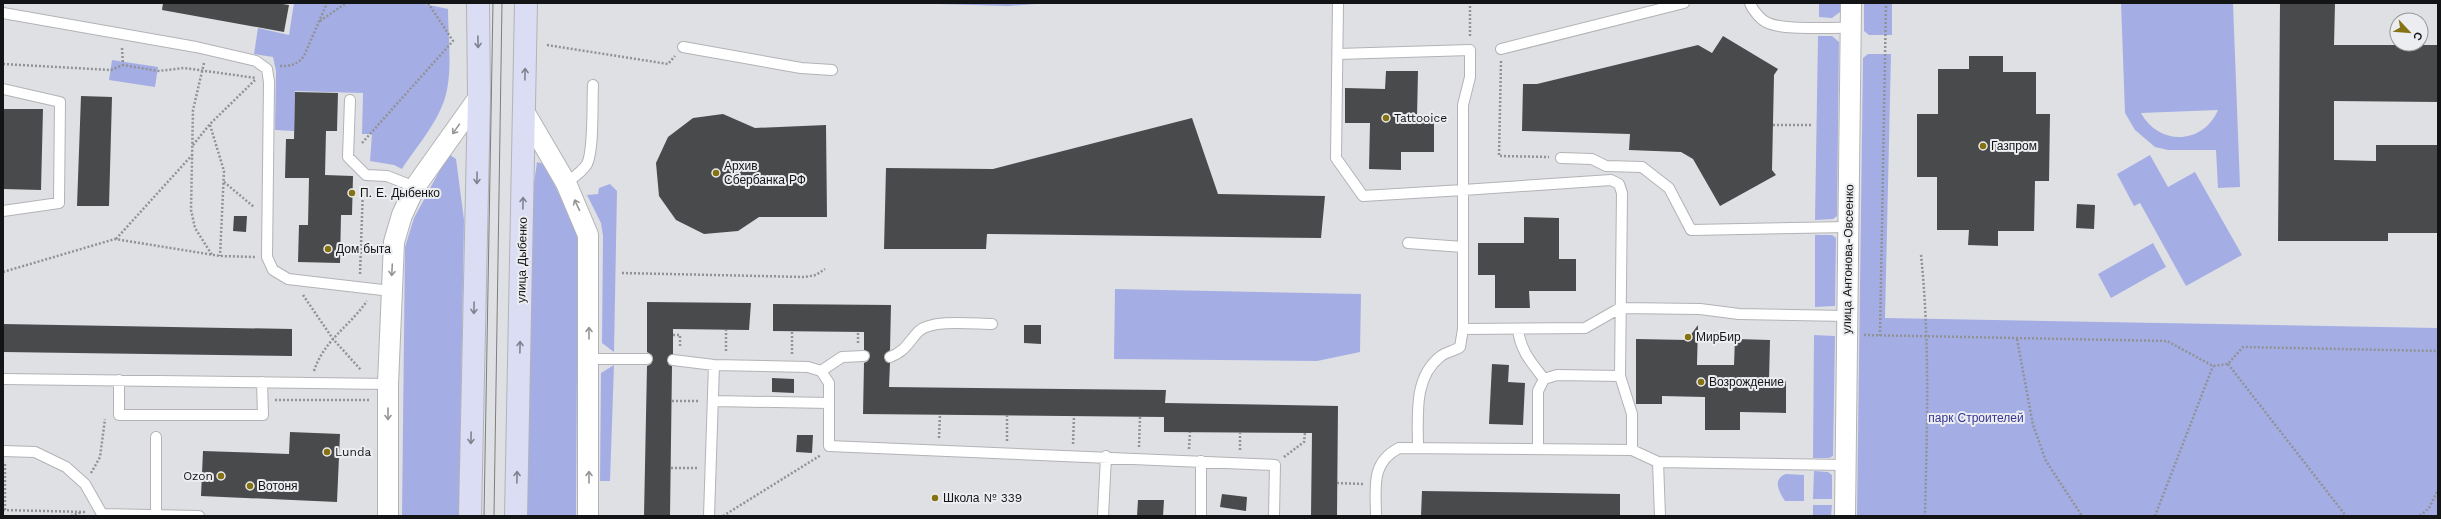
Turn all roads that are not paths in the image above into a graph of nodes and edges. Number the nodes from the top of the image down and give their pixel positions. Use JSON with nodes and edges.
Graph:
{"nodes":[{"id":1,"x":478,"y":3,"type":"edge"},
{"id":2,"x":526,"y":3,"type":"edge"},
{"id":3,"x":1338,"y":3,"type":"edge"},
{"id":4,"x":1684,"y":3,"type":"edge"},
{"id":5,"x":1750,"y":3,"type":"edge"},
{"id":6,"x":1851,"y":3,"type":"edge"},
{"id":7,"x":3,"y":13,"type":"edge"},
{"id":8,"x":1851,"y":28,"type":"junction"},
{"id":9,"x":683,"y":47,"type":"road end"},
{"id":10,"x":1501,"y":49,"type":"road end"},
{"id":11,"x":1338,"y":54,"type":"junction"},
{"id":12,"x":832,"y":70,"type":"dead end"},
{"id":13,"x":593,"y":85,"type":"dead end"},
{"id":14,"x":3,"y":89,"type":"edge"},
{"id":15,"x":478,"y":97,"type":"junction"},
{"id":16,"x":350,"y":100,"type":"dead end"},
{"id":17,"x":525,"y":113,"type":"junction"},
{"id":18,"x":1561,"y":158,"type":"road end"},
{"id":19,"x":566,"y":183,"type":"junction"},
{"id":20,"x":415,"y":187,"type":"junction"},
{"id":21,"x":1463,"y":190,"type":"junction"},
{"id":22,"x":3,"y":211,"type":"edge"},
{"id":23,"x":1848,"y":227,"type":"junction"},
{"id":24,"x":1408,"y":243,"type":"dead end"},
{"id":25,"x":1463,"y":247,"type":"junction"},
{"id":26,"x":382,"y":291,"type":"junction"},
{"id":27,"x":1620,"y":308,"type":"junction"},
{"id":28,"x":1848,"y":316,"type":"junction"},
{"id":29,"x":992,"y":324,"type":"dead end"},
{"id":30,"x":1463,"y":329,"type":"junction"},
{"id":31,"x":1518,"y":329,"type":"junction"},
{"id":32,"x":864,"y":356,"type":"dead end"},
{"id":33,"x":890,"y":357,"type":"dead end"},
{"id":34,"x":589,"y":359,"type":"junction"},
{"id":35,"x":647,"y":359,"type":"dead end"},
{"id":36,"x":676,"y":360,"type":"road end"},
{"id":37,"x":714,"y":365,"type":"junction"},
{"id":38,"x":821,"y":371,"type":"junction"},
{"id":39,"x":1620,"y":376,"type":"junction"},
{"id":40,"x":3,"y":379,"type":"edge"},
{"id":41,"x":1544,"y":379,"type":"junction"},
{"id":42,"x":119,"y":380,"type":"junction"},
{"id":43,"x":262,"y":382,"type":"junction"},
{"id":44,"x":380,"y":383,"type":"junction"},
{"id":45,"x":713,"y":401,"type":"junction"},
{"id":46,"x":829,"y":403,"type":"junction"},
{"id":47,"x":156,"y":437,"type":"dead end"},
{"id":48,"x":1418,"y":448,"type":"junction"},
{"id":49,"x":1538,"y":449,"type":"junction"},
{"id":50,"x":1632,"y":450,"type":"junction"},
{"id":51,"x":4,"y":451,"type":"edge"},
{"id":52,"x":1106,"y":456,"type":"junction"},
{"id":53,"x":1201,"y":462,"type":"junction"},
{"id":54,"x":1658,"y":462,"type":"junction"},
{"id":55,"x":1845,"y":465,"type":"junction"},
{"id":56,"x":102,"y":515,"type":"edge"},
{"id":57,"x":156,"y":515,"type":"edge"},
{"id":58,"x":199,"y":516,"type":"edge"},
{"id":59,"x":388,"y":516,"type":"edge"},
{"id":60,"x":470,"y":516,"type":"edge"},
{"id":61,"x":516,"y":516,"type":"edge"},
{"id":62,"x":588,"y":516,"type":"edge"},
{"id":63,"x":709,"y":516,"type":"edge"},
{"id":64,"x":1103,"y":516,"type":"edge"},
{"id":65,"x":1201,"y":516,"type":"edge"},
{"id":66,"x":1274,"y":516,"type":"edge"},
{"id":67,"x":1376,"y":516,"type":"edge"},
{"id":68,"x":1660,"y":516,"type":"edge"},
{"id":69,"x":1845,"y":516,"type":"edge"}],
"edges":[{"from":1,"to":15,"type":"main road","one_way":true},
{"from":17,"to":2,"type":"main road","name":"улица Дыбенко","one_way":true},
{"from":3,"to":11,"type":"lane"},
{"from":4,"to":10,"type":"lane"},
{"from":5,"to":8,"type":"lane"},
{"from":6,"to":8,"type":"street","name":"улица Антонова-Овсеенко"},
{"from":7,"to":26,"type":"lane"},
{"from":8,"to":23,"type":"street","name":"улица Антонова-Овсеенко"},
{"from":9,"to":12,"type":"lane"},
{"from":11,"to":21,"type":"lane"},
{"from":11,"to":21,"type":"lane"},
{"from":13,"to":19,"type":"lane"},
{"from":14,"to":22,"type":"lane"},
{"from":15,"to":20,"type":"street","one_way":true},
{"from":15,"to":60,"type":"main road","one_way":true},
{"from":16,"to":20,"type":"lane"},
{"from":17,"to":19,"type":"street"},
{"from":61,"to":17,"type":"main road","name":"улица Дыбенко","one_way":true},
{"from":18,"to":23,"type":"lane"},
{"from":34,"to":19,"type":"street","one_way":true},
{"from":20,"to":26,"type":"street","one_way":true},
{"from":21,"to":25,"type":"lane"},
{"from":21,"to":27,"type":"lane"},
{"from":23,"to":28,"type":"street","name":"улица Антонова-Овсеенко"},
{"from":24,"to":25,"type":"lane"},
{"from":25,"to":30,"type":"lane"},
{"from":26,"to":44,"type":"street"},
{"from":27,"to":28,"type":"lane"},
{"from":27,"to":31,"type":"lane"},
{"from":27,"to":39,"type":"lane"},
{"from":28,"to":55,"type":"street","name":"улица Антонова-Овсеенко"},
{"from":29,"to":33,"type":"lane"},
{"from":30,"to":31,"type":"lane"},
{"from":30,"to":48,"type":"lane"},
{"from":31,"to":41,"type":"lane"},
{"from":32,"to":38,"type":"lane"},
{"from":34,"to":35,"type":"lane"},
{"from":62,"to":34,"type":"street","one_way":true},
{"from":36,"to":37,"type":"lane"},
{"from":37,"to":38,"type":"lane"},
{"from":37,"to":45,"type":"lane"},
{"from":38,"to":46,"type":"lane"},
{"from":39,"to":41,"type":"lane"},
{"from":39,"to":50,"type":"lane"},
{"from":40,"to":42,"type":"lane"},
{"from":41,"to":49,"type":"lane"},
{"from":42,"to":43,"type":"lane"},
{"from":42,"to":43,"type":"lane"},
{"from":43,"to":44,"type":"lane"},
{"from":44,"to":59,"type":"street","one_way":true},
{"from":45,"to":46,"type":"lane"},
{"from":45,"to":63,"type":"lane"},
{"from":46,"to":52,"type":"lane"},
{"from":47,"to":57,"type":"lane"},
{"from":48,"to":49,"type":"lane"},
{"from":48,"to":67,"type":"lane"},
{"from":49,"to":50,"type":"lane"},
{"from":50,"to":54,"type":"lane"},
{"from":51,"to":56,"type":"lane"},
{"from":52,"to":53,"type":"lane"},
{"from":52,"to":64,"type":"lane"},
{"from":53,"to":65,"type":"lane"},
{"from":53,"to":66,"type":"lane"},
{"from":54,"to":55,"type":"lane"},
{"from":54,"to":68,"type":"lane"},
{"from":55,"to":69,"type":"street","name":"улица Антонова-Овсеенко"},
{"from":56,"to":57,"type":"lane"},
{"from":57,"to":58,"type":"lane"}]}
